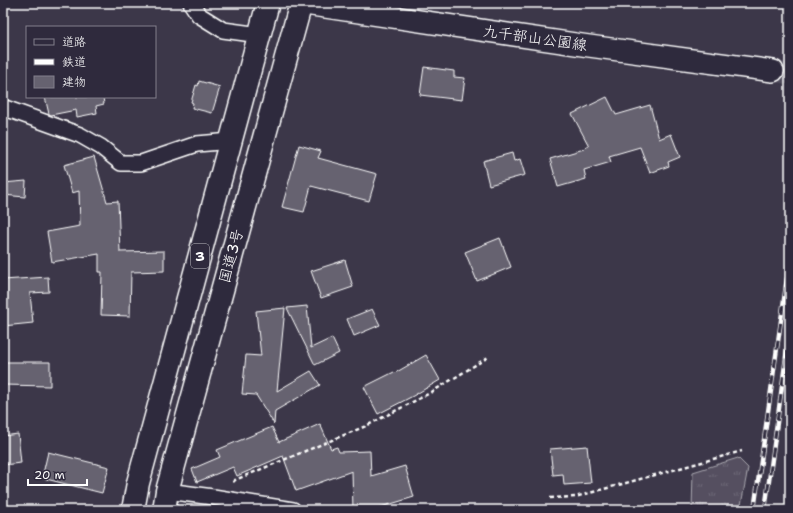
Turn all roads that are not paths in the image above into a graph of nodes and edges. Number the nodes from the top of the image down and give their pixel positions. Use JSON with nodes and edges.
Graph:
{"nodes":[{"id":1,"x":191,"y":3,"type":"edge"},
{"id":2,"x":268,"y":3,"type":"edge"},
{"id":3,"x":300,"y":3,"type":"edge"},
{"id":4,"x":260,"y":35,"type":"junction"},
{"id":5,"x":773,"y":71,"type":"tunnel mouth"},
{"id":6,"x":3,"y":108,"type":"edge"},
{"id":7,"x":231,"y":141,"type":"junction"},
{"id":8,"x":166,"y":500,"type":"edge"},
{"id":9,"x":211,"y":504,"type":"edge"},
{"id":10,"x":133,"y":510,"type":"edge"},
{"id":11,"x":293,"y":510,"type":"edge"}],
"edges":[{"from":1,"to":4,"type":"street"},
{"from":2,"to":4,"type":"highway","name":"国道3号","number":"3"},
{"from":3,"to":5,"type":"main road","name":"九千部山公園線"},
{"from":3,"to":8,"type":"highway","name":"国道3号","number":"3"},
{"from":4,"to":7,"type":"highway","name":"国道3号","number":"3"},
{"from":6,"to":7,"type":"street"},
{"from":7,"to":10,"type":"highway","name":"国道3号","number":"3"},
{"from":8,"to":9,"type":"street"},
{"from":9,"to":11,"type":"street"}]}
